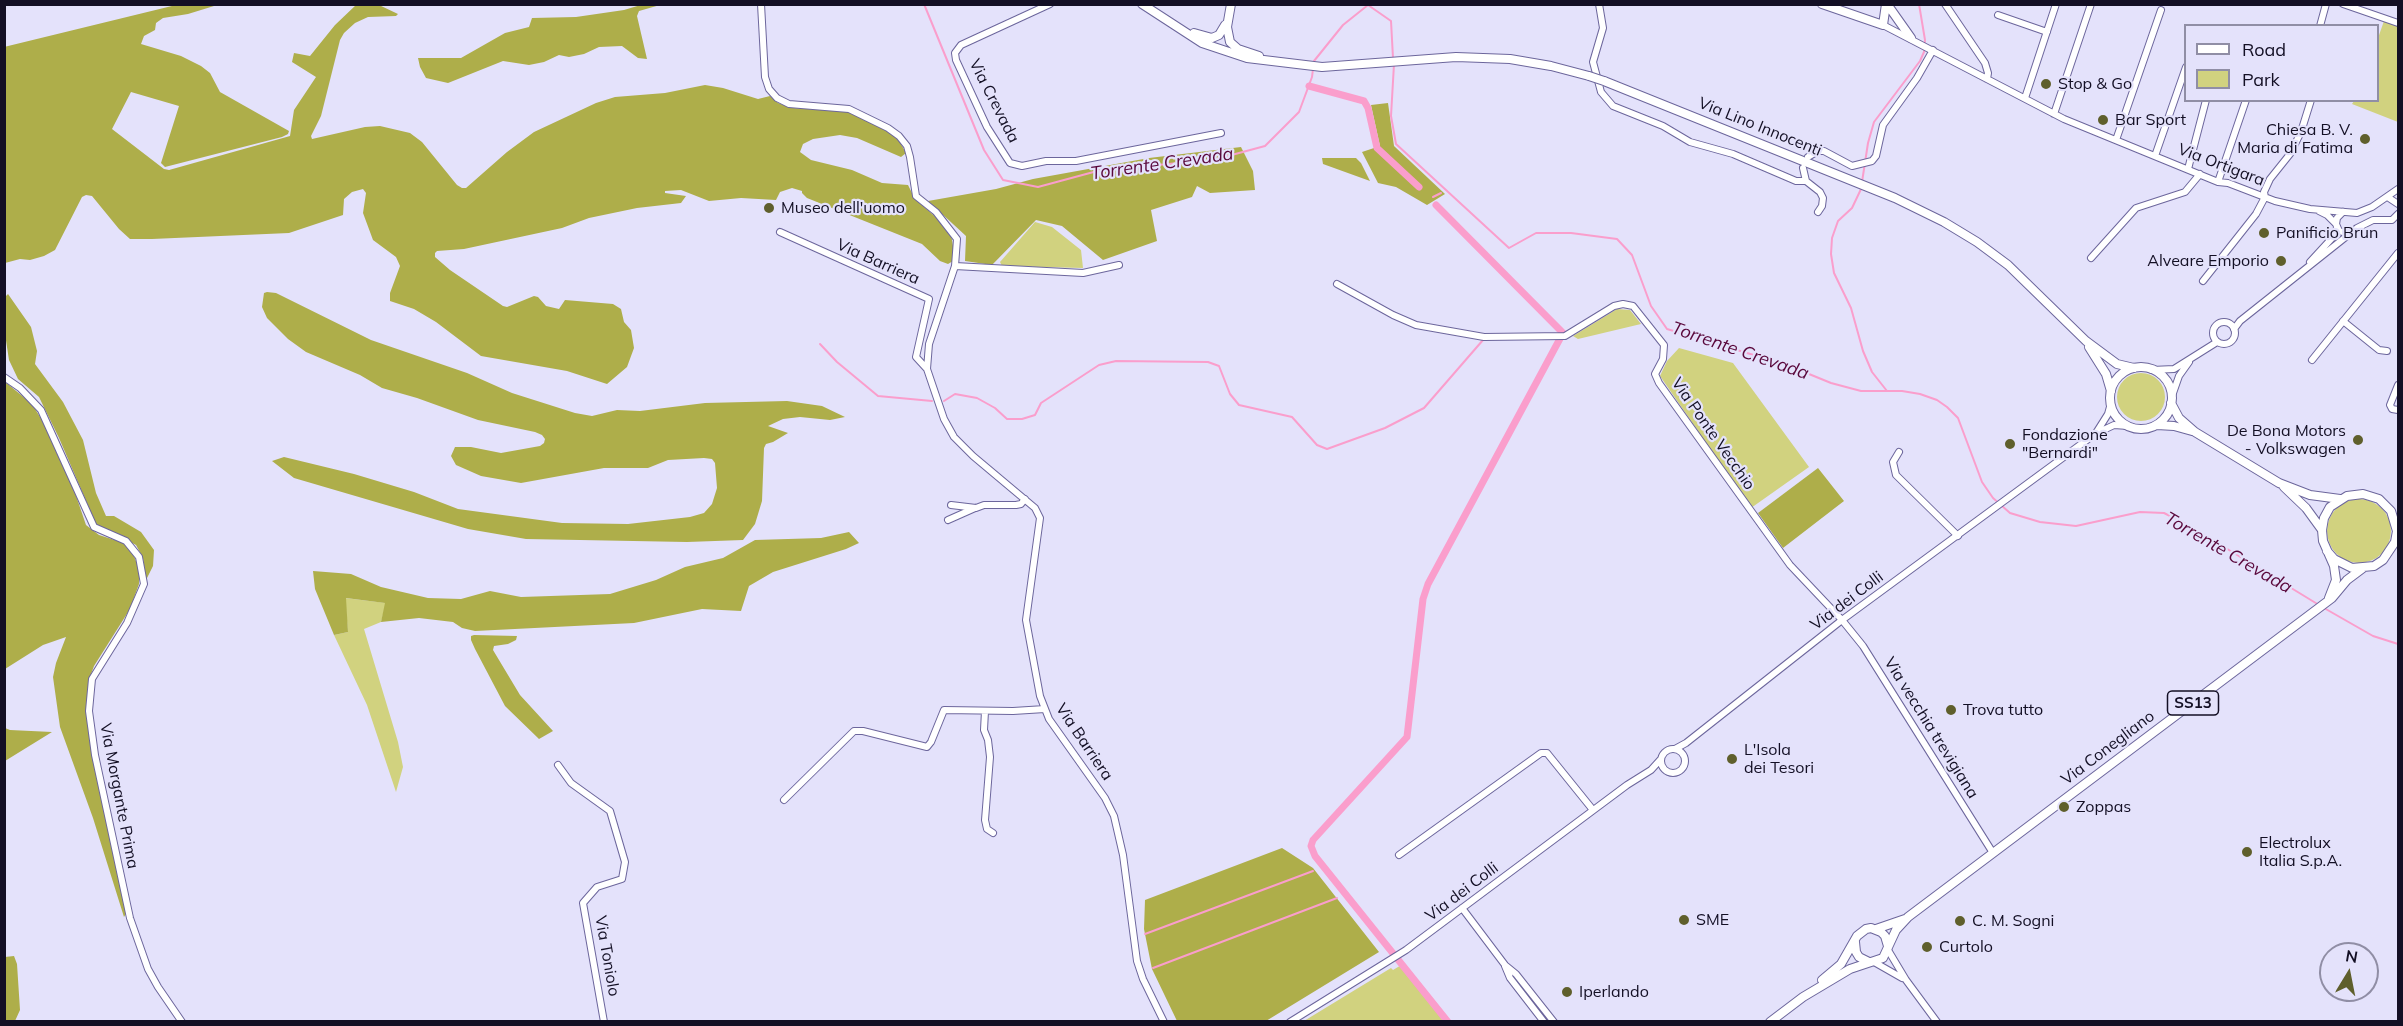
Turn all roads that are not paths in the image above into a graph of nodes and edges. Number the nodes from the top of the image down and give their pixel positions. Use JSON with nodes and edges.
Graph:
{"nodes":[{"id":1,"x":761,"y":4,"type":"edge"},
{"id":2,"x":1050,"y":4,"type":"edge"},
{"id":3,"x":1142,"y":4,"type":"edge"},
{"id":4,"x":1231,"y":4,"type":"edge"},
{"id":5,"x":1599,"y":4,"type":"edge"},
{"id":6,"x":1822,"y":4,"type":"edge"},
{"id":7,"x":1887,"y":4,"type":"edge"},
{"id":8,"x":1945,"y":4,"type":"edge"},
{"id":9,"x":2056,"y":4,"type":"edge"},
{"id":10,"x":2091,"y":4,"type":"edge"},
{"id":11,"x":2326,"y":4,"type":"edge"},
{"id":12,"x":2343,"y":4,"type":"edge"},
{"id":13,"x":2161,"y":10,"type":"dead end"},
{"id":14,"x":1894,"y":15,"type":"junction"},
{"id":15,"x":1998,"y":15,"type":"dead end"},
{"id":16,"x":1228,"y":17,"type":"junction"},
{"id":17,"x":1169,"y":22,"type":"junction"},
{"id":18,"x":2398,"y":23,"type":"edge"},
{"id":19,"x":2321,"y":24,"type":"edge"},
{"id":20,"x":1885,"y":26,"type":"junction"},
{"id":21,"x":2047,"y":32,"type":"junction"},
{"id":22,"x":1914,"y":40,"type":"junction"},
{"id":23,"x":1931,"y":48,"type":"junction"},
{"id":24,"x":1282,"y":62,"type":"junction"},
{"id":25,"x":2184,"y":73,"type":"edge"},
{"id":26,"x":1987,"y":79,"type":"junction"},
{"id":27,"x":2025,"y":98,"type":"junction"},
{"id":28,"x":2205,"y":102,"type":"edge"},
{"id":29,"x":2245,"y":102,"type":"edge"},
{"id":30,"x":2310,"y":102,"type":"edge"},
{"id":31,"x":2054,"y":114,"type":"junction"},
{"id":32,"x":1221,"y":133,"type":"dead end"},
{"id":33,"x":2116,"y":140,"type":"junction"},
{"id":34,"x":2155,"y":156,"type":"junction"},
{"id":35,"x":1808,"y":157,"type":"dead end"},
{"id":36,"x":1803,"y":168,"type":"dead end"},
{"id":37,"x":2188,"y":169,"type":"junction"},
{"id":38,"x":2200,"y":174,"type":"junction"},
{"id":39,"x":2270,"y":179,"type":"junction"},
{"id":40,"x":1806,"y":181,"type":"junction"},
{"id":41,"x":2218,"y":182,"type":"junction"},
{"id":42,"x":2398,"y":189,"type":"edge"},
{"id":43,"x":2250,"y":192,"type":"junction"},
{"id":44,"x":2265,"y":197,"type":"junction"},
{"id":45,"x":2389,"y":198,"type":"junction"},
{"id":46,"x":2378,"y":204,"type":"junction"},
{"id":47,"x":2398,"y":204,"type":"edge"},
{"id":48,"x":2313,"y":209,"type":"junction"},
{"id":49,"x":1818,"y":212,"type":"dead end"},
{"id":50,"x":2344,"y":212,"type":"junction"},
{"id":51,"x":2352,"y":213,"type":"junction"},
{"id":52,"x":2398,"y":214,"type":"edge"},
{"id":53,"x":2385,"y":219,"type":"junction"},
{"id":54,"x":2398,"y":222,"type":"edge"},
{"id":55,"x":2336,"y":226,"type":"junction"},
{"id":56,"x":2356,"y":228,"type":"junction"},
{"id":57,"x":780,"y":232,"type":"dead end"},
{"id":58,"x":2349,"y":234,"type":"junction"},
{"id":59,"x":2398,"y":253,"type":"edge"},
{"id":60,"x":2091,"y":258,"type":"dead end"},
{"id":61,"x":1119,"y":265,"type":"dead end"},
{"id":62,"x":956,"y":266,"type":"junction"},
{"id":63,"x":2305,"y":269,"type":"junction"},
{"id":64,"x":2203,"y":281,"type":"dead end"},
{"id":65,"x":1337,"y":284,"type":"dead end"},
{"id":66,"x":2343,"y":321,"type":"junction"},
{"id":67,"x":2232,"y":326,"type":"junction"},
{"id":68,"x":2215,"y":340,"type":"junction"},
{"id":69,"x":2086,"y":341,"type":"junction"},
{"id":70,"x":2387,"y":351,"type":"dead end"},
{"id":71,"x":2191,"y":360,"type":"junction"},
{"id":72,"x":2312,"y":360,"type":"dead end"},
{"id":73,"x":2134,"y":368,"type":"junction"},
{"id":74,"x":927,"y":369,"type":"junction"},
{"id":75,"x":2152,"y":370,"type":"junction"},
{"id":76,"x":4,"y":377,"type":"edge"},
{"id":77,"x":2398,"y":385,"type":"edge"},
{"id":78,"x":2111,"y":391,"type":"junction"},
{"id":79,"x":2171,"y":399,"type":"junction"},
{"id":80,"x":2110,"y":403,"type":"junction"},
{"id":81,"x":2398,"y":410,"type":"edge"},
{"id":82,"x":2157,"y":425,"type":"junction"},
{"id":83,"x":2128,"y":426,"type":"junction"},
{"id":84,"x":2195,"y":432,"type":"junction"},
{"id":85,"x":2096,"y":434,"type":"junction"},
{"id":86,"x":1899,"y":452,"type":"dead end"},
{"id":87,"x":2279,"y":483,"type":"junction"},
{"id":88,"x":1025,"y":499,"type":"junction"},
{"id":89,"x":2340,"y":499,"type":"junction"},
{"id":90,"x":951,"y":505,"type":"dead end"},
{"id":91,"x":976,"y":508,"type":"junction"},
{"id":92,"x":2395,"y":512,"type":"edge"},
{"id":93,"x":948,"y":520,"type":"dead end"},
{"id":94,"x":2322,"y":530,"type":"junction"},
{"id":95,"x":1958,"y":536,"type":"junction"},
{"id":96,"x":2397,"y":540,"type":"edge"},
{"id":97,"x":2328,"y":551,"type":"junction"},
{"id":98,"x":2363,"y":568,"type":"junction"},
{"id":99,"x":2326,"y":603,"type":"junction"},
{"id":100,"x":1842,"y":620,"type":"junction"},
{"id":101,"x":1045,"y":709,"type":"junction"},
{"id":102,"x":984,"y":711,"type":"junction"},
{"id":103,"x":1698,"y":733,"type":"junction"},
{"id":104,"x":1675,"y":749,"type":"junction"},
{"id":105,"x":1684,"y":758,"type":"junction"},
{"id":106,"x":1661,"y":759,"type":"junction"},
{"id":107,"x":558,"y":765,"type":"dead end"},
{"id":108,"x":1666,"y":771,"type":"junction"},
{"id":109,"x":1644,"y":775,"type":"junction"},
{"id":110,"x":784,"y":800,"type":"dead end"},
{"id":111,"x":1593,"y":810,"type":"junction"},
{"id":112,"x":993,"y":833,"type":"dead end"},
{"id":113,"x":1993,"y":854,"type":"junction"},
{"id":114,"x":1400,"y":855,"type":"dead end"},
{"id":115,"x":1462,"y":908,"type":"junction"},
{"id":116,"x":1908,"y":917,"type":"junction"},
{"id":117,"x":1876,"y":929,"type":"junction"},
{"id":118,"x":1855,"y":941,"type":"junction"},
{"id":119,"x":1888,"y":948,"type":"junction"},
{"id":120,"x":1871,"y":962,"type":"junction"},
{"id":121,"x":1505,"y":965,"type":"junction"},
{"id":122,"x":1905,"y":980,"type":"junction"},
{"id":123,"x":1803,"y":997,"type":"junction"},
{"id":124,"x":182,"y":1022,"type":"edge"},
{"id":125,"x":604,"y":1022,"type":"edge"},
{"id":126,"x":1164,"y":1022,"type":"edge"},
{"id":127,"x":1290,"y":1022,"type":"edge"},
{"id":128,"x":1544,"y":1022,"type":"edge"},
{"id":129,"x":1554,"y":1022,"type":"edge"},
{"id":130,"x":1770,"y":1022,"type":"edge"},
{"id":131,"x":1937,"y":1022,"type":"edge"}],
"edges":[{"from":1,"to":62,"type":"street","name":"Via Barriera"},
{"from":2,"to":32,"type":"street","name":"Via Crevada"},
{"from":3,"to":17,"type":"main road"},
{"from":4,"to":16,"type":"main road"},
{"from":5,"to":40,"type":"street"},
{"from":6,"to":20,"type":"main road","name":"Via Ortigara"},
{"from":7,"to":14,"type":"main road"},
{"from":7,"to":20,"type":"main road"},
{"from":8,"to":26,"type":"street"},
{"from":9,"to":21,"type":"street"},
{"from":10,"to":31,"type":"street"},
{"from":11,"to":19,"type":"street"},
{"from":12,"to":18,"type":"street"},
{"from":13,"to":33,"type":"street"},
{"from":14,"to":20,"type":"main road"},
{"from":14,"to":22,"type":"main road"},
{"from":15,"to":21,"type":"street"},
{"from":16,"to":17,"type":"main road"},
{"from":16,"to":24,"type":"main road"},
{"from":17,"to":24,"type":"main road"},
{"from":20,"to":22,"type":"street","name":"Via Ortigara"},
{"from":21,"to":27,"type":"street"},
{"from":22,"to":23,"type":"street","name":"Via Ortigara"},
{"from":23,"to":26,"type":"street","name":"Via Ortigara"},
{"from":23,"to":35,"type":"street"},
{"from":24,"to":69,"type":"main road","name":"Via Lino Innocenti","bridge":true},
{"from":25,"to":34,"type":"street"},
{"from":26,"to":27,"type":"street","name":"Via Ortigara"},
{"from":27,"to":31,"type":"street","name":"Via Ortigara"},
{"from":28,"to":37,"type":"street"},
{"from":29,"to":41,"type":"street"},
{"from":30,"to":39,"type":"street"},
{"from":31,"to":33,"type":"street","name":"Via Ortigara"},
{"from":33,"to":34,"type":"street","name":"Via Ortigara"},
{"from":34,"to":37,"type":"street","name":"Via Ortigara"},
{"from":36,"to":40,"type":"street"},
{"from":37,"to":38,"type":"street","name":"Via Ortigara"},
{"from":38,"to":41,"type":"street","name":"Via Ortigara"},
{"from":38,"to":60,"type":"street"},
{"from":39,"to":43,"type":"street"},
{"from":39,"to":44,"type":"street"},
{"from":40,"to":49,"type":"street"},
{"from":41,"to":43,"type":"street","name":"Via Ortigara"},
{"from":42,"to":45,"type":"street"},
{"from":43,"to":44,"type":"street","name":"Via Ortigara"},
{"from":44,"to":48,"type":"street","name":"Via Ortigara"},
{"from":44,"to":64,"type":"street"},
{"from":45,"to":46,"type":"street"},
{"from":45,"to":47,"type":"street"},
{"from":46,"to":51,"type":"street"},
{"from":46,"to":53,"type":"street"},
{"from":48,"to":50,"type":"street","name":"Via Ortigara"},
{"from":48,"to":55,"type":"street","name":"Via Ortigara"},
{"from":50,"to":51,"type":"street"},
{"from":50,"to":55,"type":"street"},
{"from":51,"to":56,"type":"street"},
{"from":52,"to":53,"type":"street"},
{"from":53,"to":54,"type":"street"},
{"from":53,"to":56,"type":"street"},
{"from":55,"to":58,"type":"street"},
{"from":55,"to":63,"type":"street"},
{"from":56,"to":58,"type":"street"},
{"from":57,"to":74,"type":"street","name":"Via Barriera"},
{"from":58,"to":63,"type":"street"},
{"from":59,"to":66,"type":"street"},
{"from":61,"to":62,"type":"street"},
{"from":62,"to":74,"type":"street","name":"Via Barriera"},
{"from":63,"to":67,"type":"street"},
{"from":65,"to":100,"type":"street","name":"Via Ponte Vecchio"},
{"from":66,"to":70,"type":"street"},
{"from":66,"to":72,"type":"street"},
{"from":67,"to":68,"type":"street"},
{"from":67,"to":68,"type":"street"},
{"from":68,"to":71,"type":"street"},
{"from":69,"to":73,"type":"main road","name":"Via Lino Innocenti"},
{"from":69,"to":78,"type":"main road","name":"Via Lino Innocenti"},
{"from":71,"to":75,"type":"street"},
{"from":71,"to":79,"type":"street"},
{"from":73,"to":75,"type":"main road"},
{"from":73,"to":78,"type":"main road"},
{"from":74,"to":88,"type":"street","name":"Via Barriera"},
{"from":75,"to":79,"type":"main road"},
{"from":76,"to":124,"type":"street","name":"Via Morgante Prima"},
{"from":77,"to":81,"type":"street"},
{"from":78,"to":80,"type":"main road"},
{"from":79,"to":82,"type":"main road"},
{"from":79,"to":84,"type":"main road"},
{"from":80,"to":83,"type":"main road"},
{"from":80,"to":85,"type":"street"},
{"from":82,"to":83,"type":"main road"},
{"from":82,"to":84,"type":"main road"},
{"from":83,"to":85,"type":"street"},
{"from":84,"to":87,"type":"main road"},
{"from":85,"to":95,"type":"street","name":"Via dei Colli"},
{"from":86,"to":95,"type":"street"},
{"from":87,"to":89,"type":"main road"},
{"from":87,"to":94,"type":"main road"},
{"from":88,"to":91,"type":"street"},
{"from":88,"to":101,"type":"street","name":"Via Barriera"},
{"from":89,"to":92,"type":"main road","number":"SS13"},
{"from":89,"to":94,"type":"main road"},
{"from":90,"to":91,"type":"street"},
{"from":91,"to":93,"type":"street"},
{"from":92,"to":96,"type":"main road","number":"SS13"},
{"from":94,"to":97,"type":"main road"},
{"from":95,"to":100,"type":"street","name":"Via dei Colli"},
{"from":96,"to":98,"type":"main road","number":"SS13"},
{"from":97,"to":98,"type":"main road"},
{"from":97,"to":99,"type":"main road"},
{"from":98,"to":99,"type":"main road","number":"SS13"},
{"from":99,"to":113,"type":"main road","name":"Via Conegliano","number":"SS13"},
{"from":100,"to":103,"type":"street","name":"Via dei Colli"},
{"from":100,"to":113,"type":"street","name":"Via vecchia trevigiana"},
{"from":101,"to":102,"type":"street"},
{"from":101,"to":126,"type":"street","name":"Via Barriera"},
{"from":102,"to":110,"type":"street"},
{"from":102,"to":112,"type":"street"},
{"from":103,"to":104,"type":"street","name":"Via dei Colli"},
{"from":103,"to":105,"type":"street","name":"Via dei Colli"},
{"from":104,"to":105,"type":"street"},
{"from":104,"to":106,"type":"street","name":"Via dei Colli"},
{"from":105,"to":108,"type":"street","name":"Via dei Colli"},
{"from":106,"to":108,"type":"street"},
{"from":106,"to":109,"type":"street","name":"Via dei Colli"},
{"from":107,"to":125,"type":"street","name":"Via Toniolo"},
{"from":108,"to":109,"type":"street","name":"Via dei Colli"},
{"from":109,"to":111,"type":"street","name":"Via dei Colli"},
{"from":111,"to":114,"type":"street"},
{"from":111,"to":115,"type":"street","name":"Via dei Colli"},
{"from":113,"to":116,"type":"main road","name":"Via Conegliano","number":"SS13"},
{"from":115,"to":121,"type":"street"},
{"from":115,"to":127,"type":"street","name":"Via dei Colli"},
{"from":116,"to":117,"type":"main road","name":"Via Conegliano","number":"SS13"},
{"from":116,"to":119,"type":"main road","name":"Via Conegliano","number":"SS13"},
{"from":117,"to":118,"type":"main road"},
{"from":117,"to":119,"type":"main road"},
{"from":118,"to":120,"type":"main road"},
{"from":118,"to":123,"type":"main road"},
{"from":119,"to":120,"type":"main road"},
{"from":119,"to":122,"type":"street"},
{"from":120,"to":122,"type":"street"},
{"from":120,"to":123,"type":"main road"},
{"from":121,"to":128,"type":"street"},
{"from":121,"to":129,"type":"street"},
{"from":122,"to":131,"type":"street"},
{"from":123,"to":130,"type":"main road"}]}
